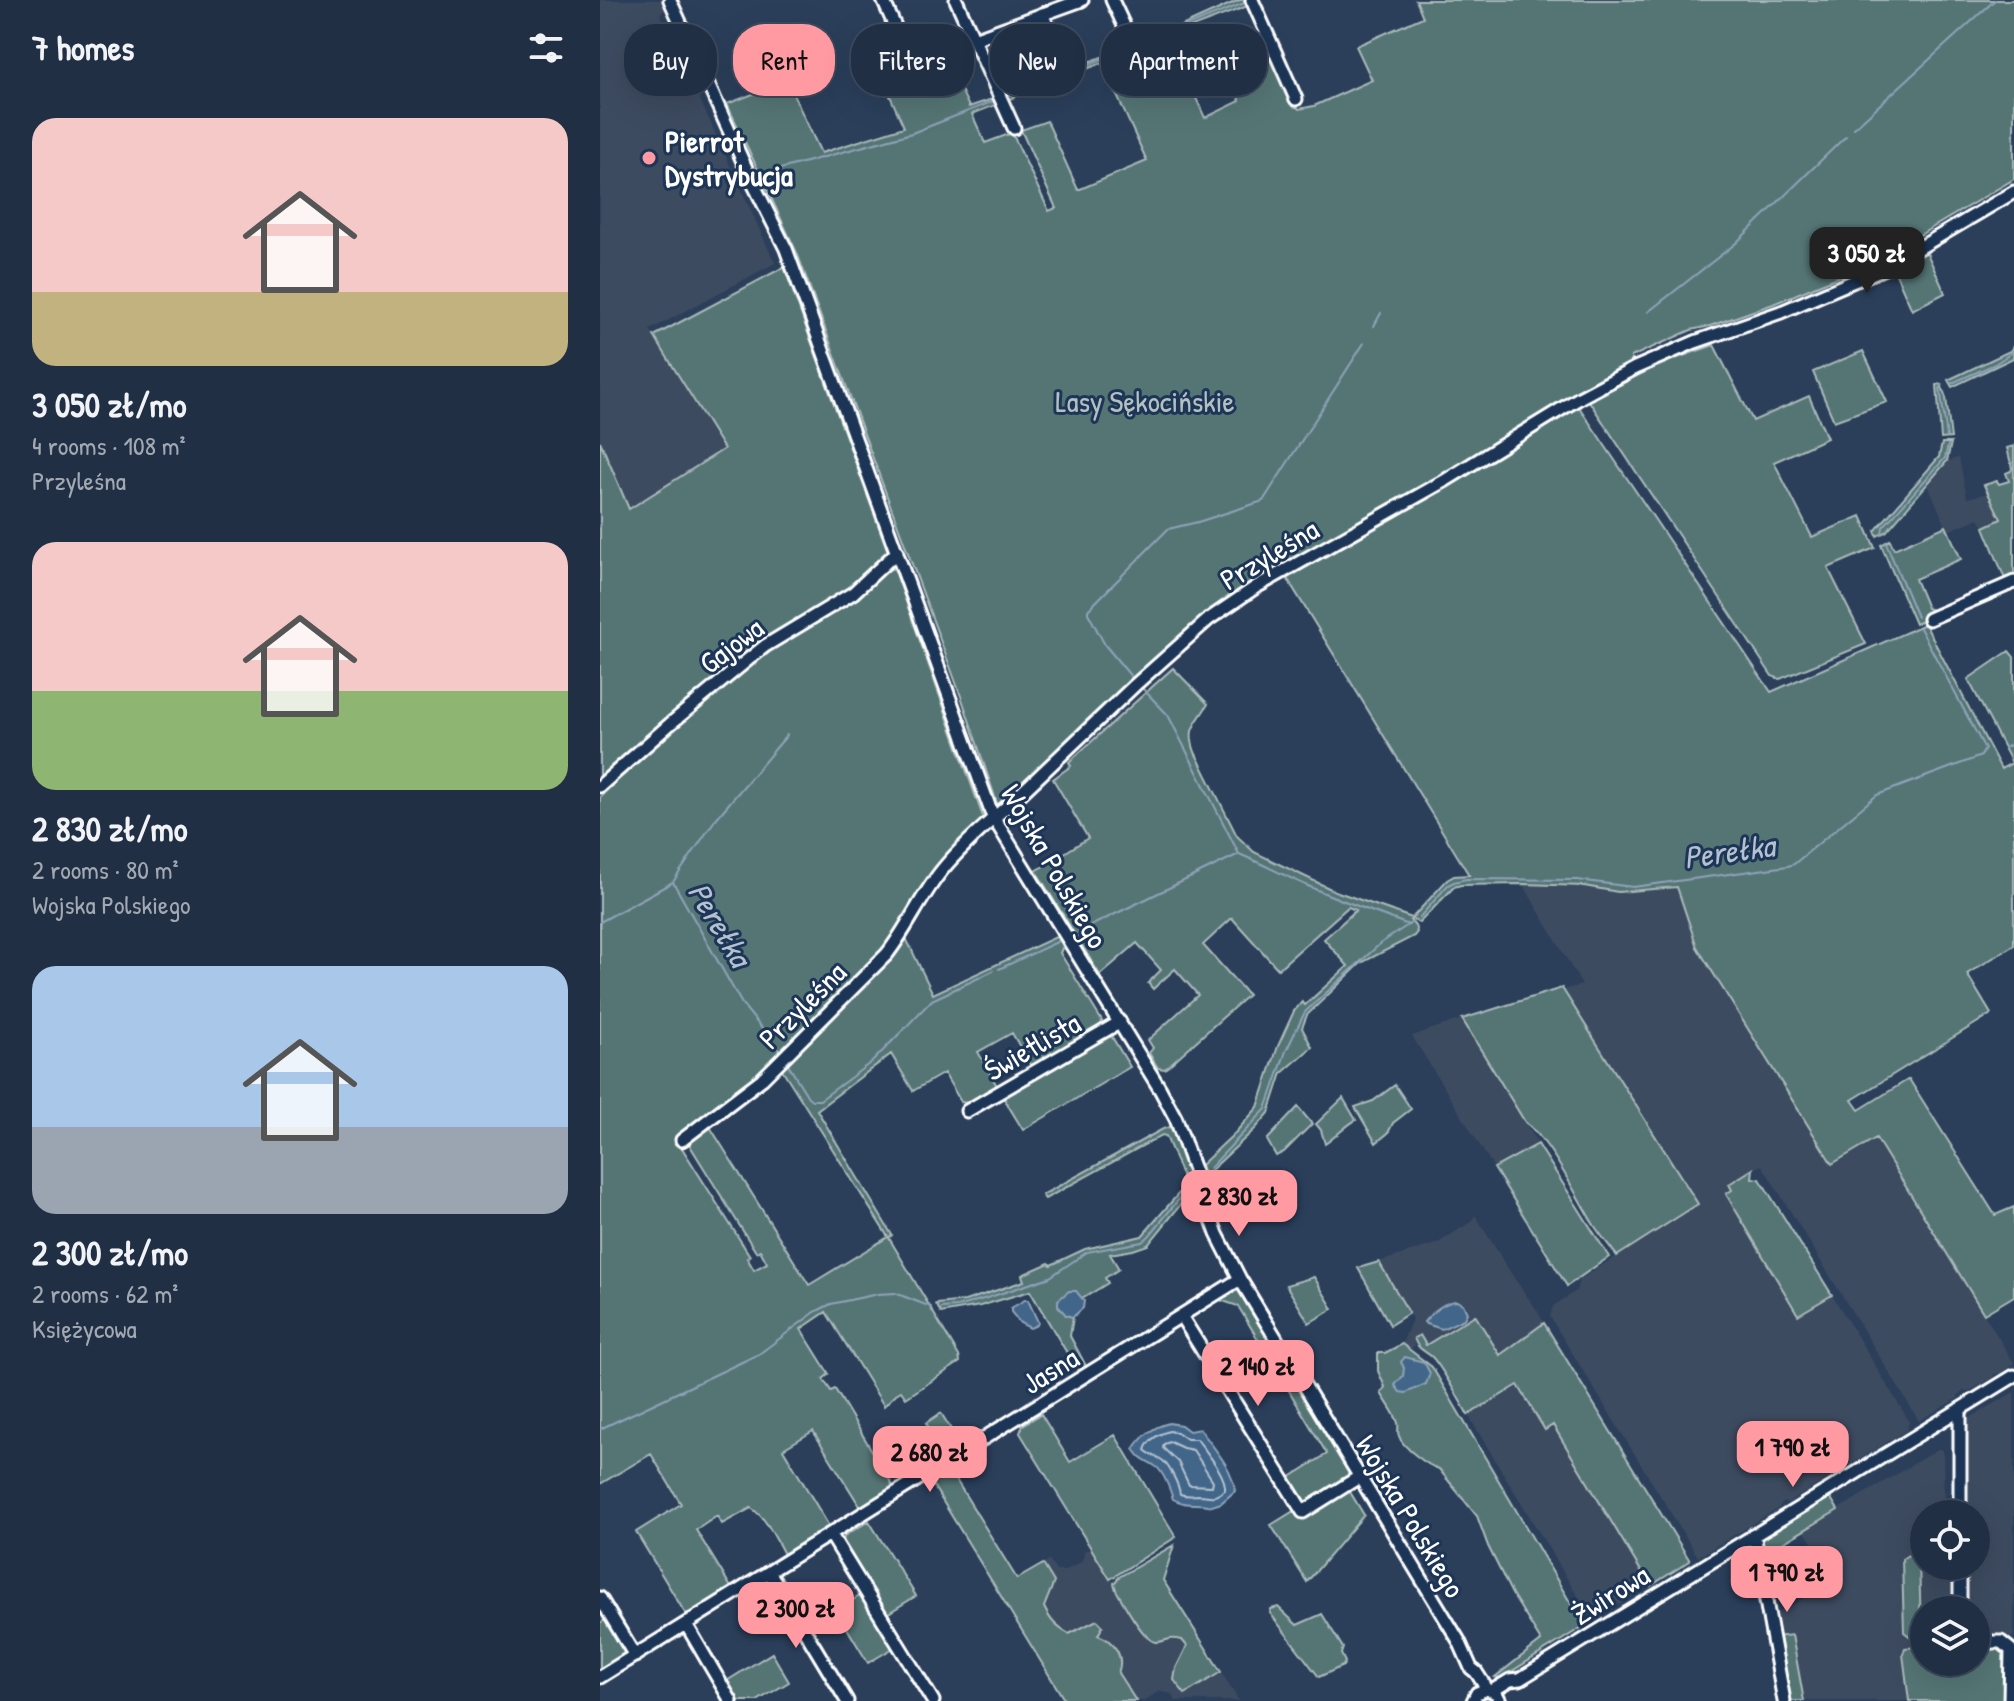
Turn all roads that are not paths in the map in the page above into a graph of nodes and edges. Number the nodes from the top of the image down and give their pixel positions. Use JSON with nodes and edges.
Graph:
{"nodes":[{"id":1,"x":670,"y":0,"type":"edge"},
{"id":2,"x":883,"y":0,"type":"edge"},
{"id":3,"x":956,"y":0,"type":"edge"},
{"id":4,"x":1082,"y":0,"type":"edge"},
{"id":5,"x":1112,"y":0,"type":"edge"},
{"id":6,"x":1252,"y":0,"type":"edge"},
{"id":7,"x":1042,"y":14,"type":"junction"},
{"id":8,"x":894,"y":24,"type":"edge"},
{"id":9,"x":967,"y":24,"type":"edge"},
{"id":10,"x":1047,"y":24,"type":"edge"},
{"id":11,"x":1123,"y":24,"type":"edge"},
{"id":12,"x":974,"y":39,"type":"joint"},
{"id":13,"x":1296,"y":99,"type":"dead end"},
{"id":14,"x":1014,"y":128,"type":"dead end"},
{"id":15,"x":2014,"y":192,"type":"edge"},
{"id":16,"x":897,"y":552,"type":"junction"},
{"id":17,"x":2014,"y":582,"type":"edge"},
{"id":18,"x":1929,"y":619,"type":"dead end"},
{"id":19,"x":600,"y":786,"type":"edge"},
{"id":20,"x":993,"y":817,"type":"junction"},
{"id":21,"x":1120,"y":1022,"type":"junction"},
{"id":22,"x":967,"y":1111,"type":"dead end"},
{"id":23,"x":682,"y":1140,"type":"dead end"},
{"id":24,"x":1240,"y":1279,"type":"junction"},
{"id":25,"x":1181,"y":1316,"type":"junction"},
{"id":26,"x":2014,"y":1376,"type":"edge"},
{"id":27,"x":1960,"y":1409,"type":"junction"},
{"id":28,"x":1359,"y":1477,"type":"junction"},
{"id":29,"x":1960,"y":1500,"type":"edge"},
{"id":30,"x":1754,"y":1534,"type":"junction"},
{"id":31,"x":831,"y":1535,"type":"junction"},
{"id":32,"x":770,"y":1573,"type":"junction"},
{"id":33,"x":600,"y":1598,"type":"edge"},
{"id":34,"x":686,"y":1624,"type":"junction"},
{"id":35,"x":1990,"y":1642,"type":"edge"},
{"id":36,"x":635,"y":1656,"type":"junction"},
{"id":37,"x":600,"y":1677,"type":"edge"},
{"id":38,"x":1488,"y":1696,"type":"edge"},
{"id":39,"x":731,"y":1701,"type":"edge"},
{"id":40,"x":847,"y":1701,"type":"edge"},
{"id":41,"x":933,"y":1701,"type":"edge"},
{"id":42,"x":1784,"y":1701,"type":"edge"},
{"id":43,"x":2010,"y":1701,"type":"edge"}],
"edges":[{"from":1,"to":16,"type":"street","name":"Wojska Polskiego"},
{"from":2,"to":8,"type":"street"},
{"from":3,"to":9,"type":"street"},
{"from":4,"to":7,"type":"street"},
{"from":5,"to":11,"type":"street"},
{"from":6,"to":13,"type":"street"},
{"from":7,"to":10,"type":"street"},
{"from":7,"to":12,"type":"street"},
{"from":12,"to":14,"type":"street"},
{"from":15,"to":20,"type":"street","name":"Przyleśna"},
{"from":16,"to":19,"type":"street","name":"Gajowa"},
{"from":16,"to":20,"type":"street","name":"Wojska Polskiego"},
{"from":17,"to":18,"type":"street"},
{"from":20,"to":21,"type":"street","name":"Wojska Polskiego"},
{"from":20,"to":23,"type":"street","name":"Przyleśna"},
{"from":21,"to":22,"type":"street","name":"Świetlista"},
{"from":21,"to":24,"type":"street","name":"Wojska Polskiego"},
{"from":24,"to":25,"type":"street","name":"Jasna"},
{"from":24,"to":28,"type":"street","name":"Wojska Polskiego"},
{"from":25,"to":28,"type":"street"},
{"from":25,"to":31,"type":"street","name":"Jasna"},
{"from":26,"to":27,"type":"street","name":"Żwirowa"},
{"from":27,"to":29,"type":"street"},
{"from":27,"to":30,"type":"street","name":"Żwirowa"},
{"from":28,"to":38,"type":"street","name":"Wojska Polskiego"},
{"from":30,"to":38,"type":"street","name":"Żwirowa"},
{"from":30,"to":42,"type":"street"},
{"from":31,"to":32,"type":"street","name":"Jasna"},
{"from":31,"to":41,"type":"street"},
{"from":32,"to":34,"type":"street","name":"Jasna"},
{"from":32,"to":40,"type":"street"},
{"from":33,"to":36,"type":"street"},
{"from":34,"to":36,"type":"street","name":"Jasna"},
{"from":34,"to":39,"type":"street"},
{"from":35,"to":43,"type":"street"},
{"from":36,"to":37,"type":"street","name":"Jasna"}]}
